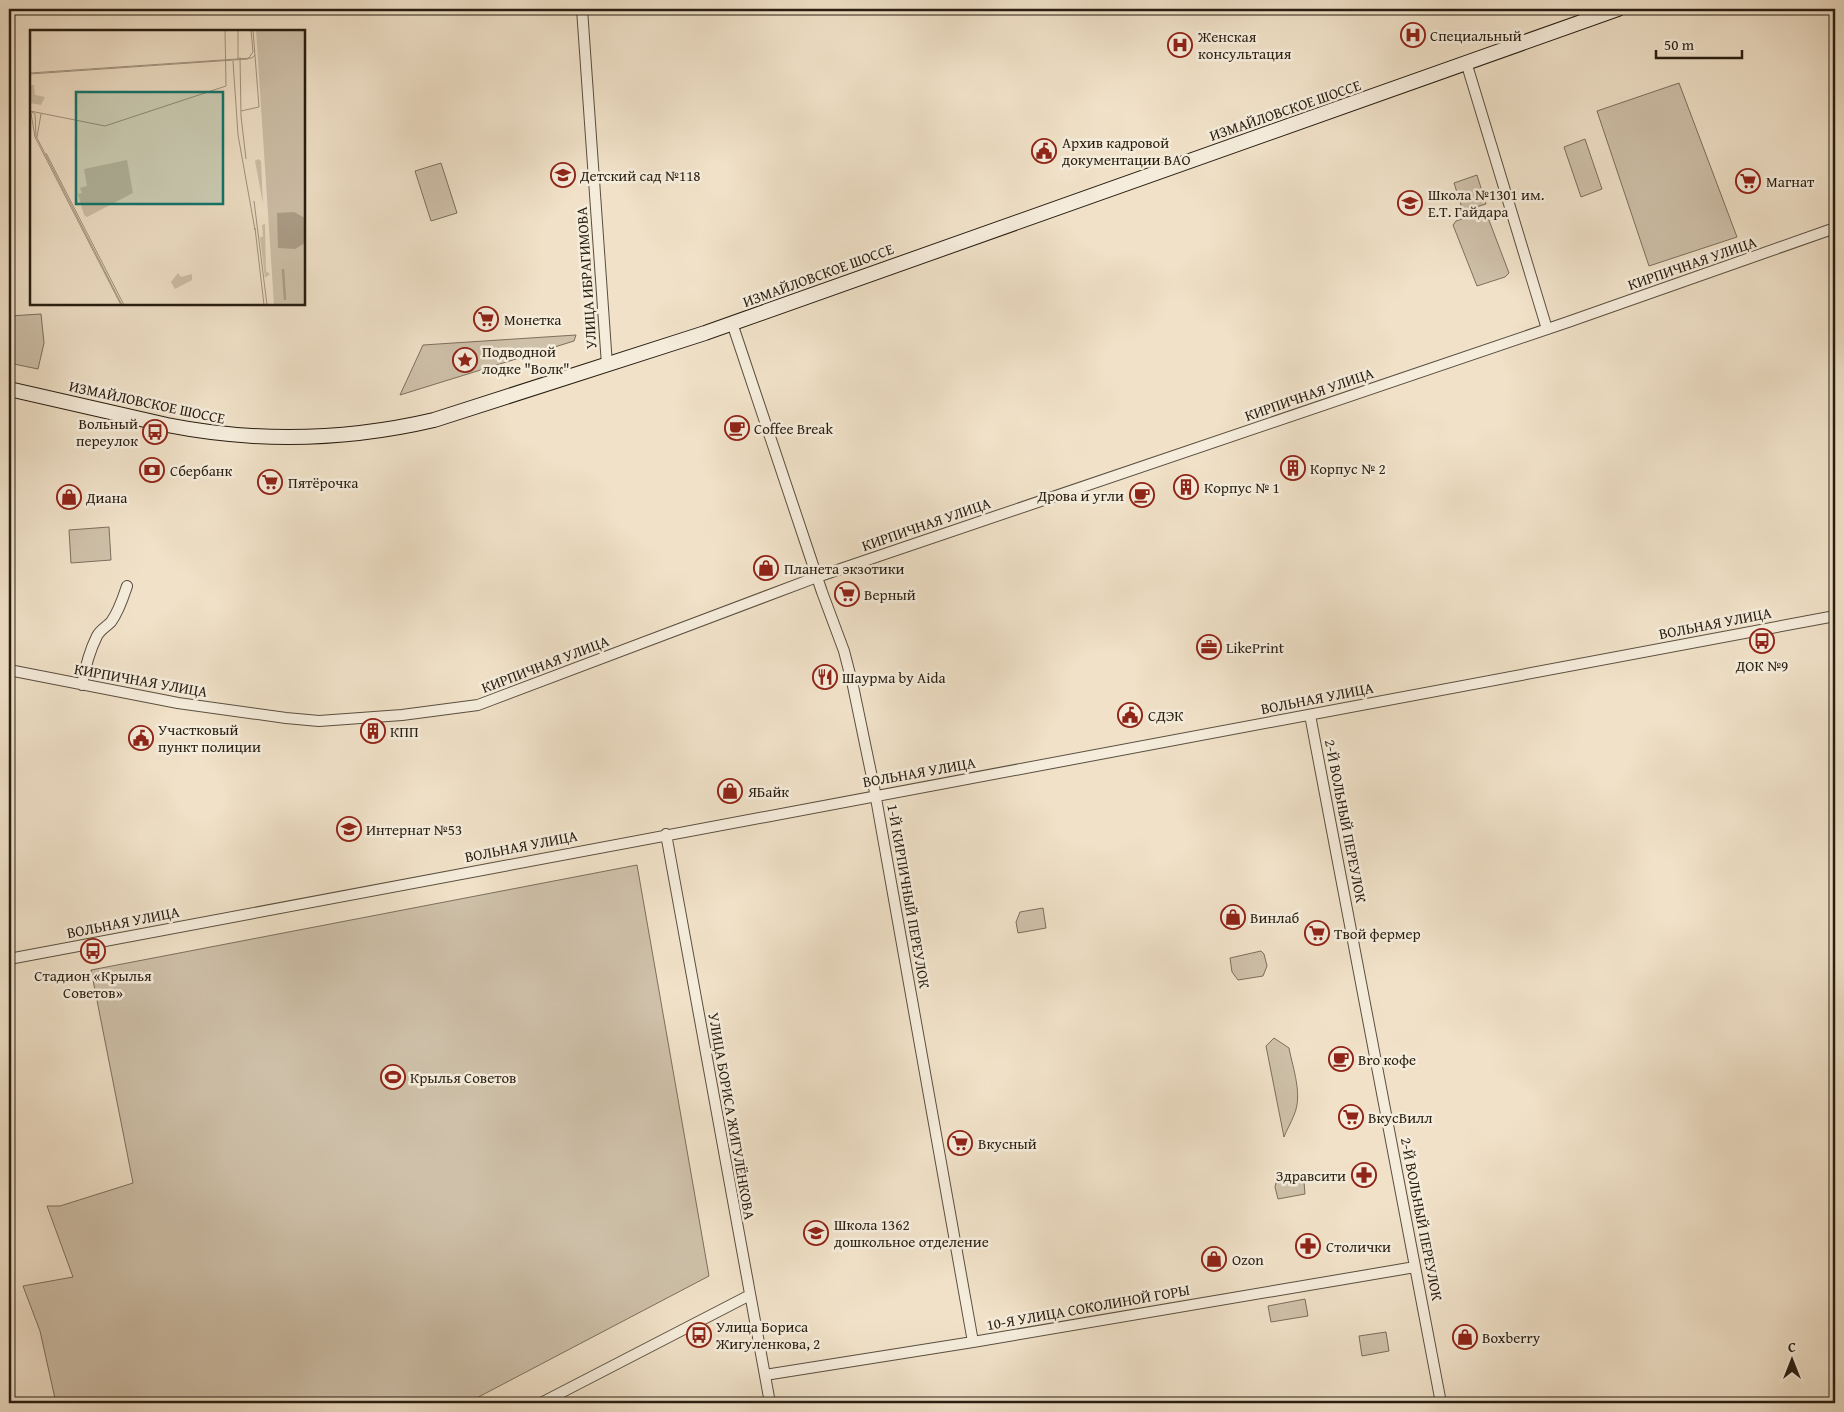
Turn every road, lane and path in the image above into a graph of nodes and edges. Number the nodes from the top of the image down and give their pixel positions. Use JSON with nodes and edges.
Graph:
{"nodes":[{"id":1,"x":582,"y":9,"type":"edge"},
{"id":2,"x":1618,"y":9,"type":"edge"},
{"id":3,"x":1466,"y":62,"type":"junction"},
{"id":4,"x":1835,"y":228,"type":"edge"},
{"id":5,"x":732,"y":323,"type":"junction"},
{"id":6,"x":1547,"y":329,"type":"junction"},
{"id":7,"x":607,"y":365,"type":"junction"},
{"id":8,"x":9,"y":389,"type":"edge"},
{"id":9,"x":817,"y":577,"type":"junction"},
{"id":10,"x":127,"y":586,"type":"dead end"},
{"id":11,"x":1835,"y":616,"type":"edge"},
{"id":12,"x":9,"y":670,"type":"edge"},
{"id":13,"x":82,"y":685,"type":"junction"},
{"id":14,"x":1310,"y":715,"type":"junction"},
{"id":15,"x":875,"y":795,"type":"junction"},
{"id":16,"x":666,"y":834,"type":"junction"},
{"id":17,"x":9,"y":959,"type":"edge"},
{"id":18,"x":1415,"y":1267,"type":"junction"},
{"id":19,"x":750,"y":1295,"type":"junction"},
{"id":20,"x":973,"y":1342,"type":"junction"},
{"id":21,"x":765,"y":1374,"type":"junction"},
{"id":22,"x":541,"y":1403,"type":"edge"},
{"id":23,"x":770,"y":1403,"type":"edge"},
{"id":24,"x":1441,"y":1403,"type":"edge"}],
"edges":[{"from":1,"to":7,"type":"street","name":"УЛИЦА ИБРАГИМОВА"},
{"from":2,"to":3,"type":"main road","name":"ИЗМАЙЛОВСКОЕ ШОССЕ"},
{"from":3,"to":5,"type":"main road","name":"ИЗМАЙЛОВСКОЕ ШОССЕ"},
{"from":3,"to":6,"type":"street"},
{"from":4,"to":6,"type":"street","name":"КИРПИЧНАЯ УЛИЦА"},
{"from":5,"to":7,"type":"main road","name":"ИЗМАЙЛОВСКОЕ ШОССЕ"},
{"from":5,"to":9,"type":"street","name":"1-Й КИРПИЧНЫЙ ПЕРЕУЛОК"},
{"from":6,"to":9,"type":"street","name":"КИРПИЧНАЯ УЛИЦА"},
{"from":7,"to":8,"type":"main road","name":"ИЗМАЙЛОВСКОЕ ШОССЕ"},
{"from":9,"to":13,"type":"street","name":"КИРПИЧНАЯ УЛИЦА"},
{"from":9,"to":15,"type":"street","name":"1-Й КИРПИЧНЫЙ ПЕРЕУЛОК"},
{"from":10,"to":13,"type":"street"},
{"from":11,"to":14,"type":"street","name":"ВОЛЬНАЯ УЛИЦА"},
{"from":12,"to":13,"type":"street","name":"КИРПИЧНАЯ УЛИЦА"},
{"from":14,"to":15,"type":"street","name":"ВОЛЬНАЯ УЛИЦА"},
{"from":14,"to":18,"type":"street","name":"2-Й ВОЛЬНЫЙ ПЕРЕУЛОК"},
{"from":15,"to":16,"type":"street","name":"ВОЛЬНАЯ УЛИЦА"},
{"from":15,"to":20,"type":"street","name":"1-Й КИРПИЧНЫЙ ПЕРЕУЛОК"},
{"from":16,"to":17,"type":"street","name":"ВОЛЬНАЯ УЛИЦА"},
{"from":16,"to":19,"type":"street","name":"УЛИЦА БОРИСА ЖИГУЛЁНКОВА"},
{"from":18,"to":20,"type":"street","name":"10-Я УЛИЦА СОКОЛИНОЙ ГОРЫ"},
{"from":18,"to":24,"type":"street","name":"2-Й ВОЛЬНЫЙ ПЕРЕУЛОК"},
{"from":19,"to":21,"type":"street","name":"УЛИЦА БОРИСА ЖИГУЛЁНКОВА"},
{"from":19,"to":22,"type":"street"},
{"from":20,"to":21,"type":"street","name":"10-Я УЛИЦА СОКОЛИНОЙ ГОРЫ"},
{"from":21,"to":23,"type":"street","name":"УЛИЦА БОРИСА ЖИГУЛЁНКОВА"}]}
